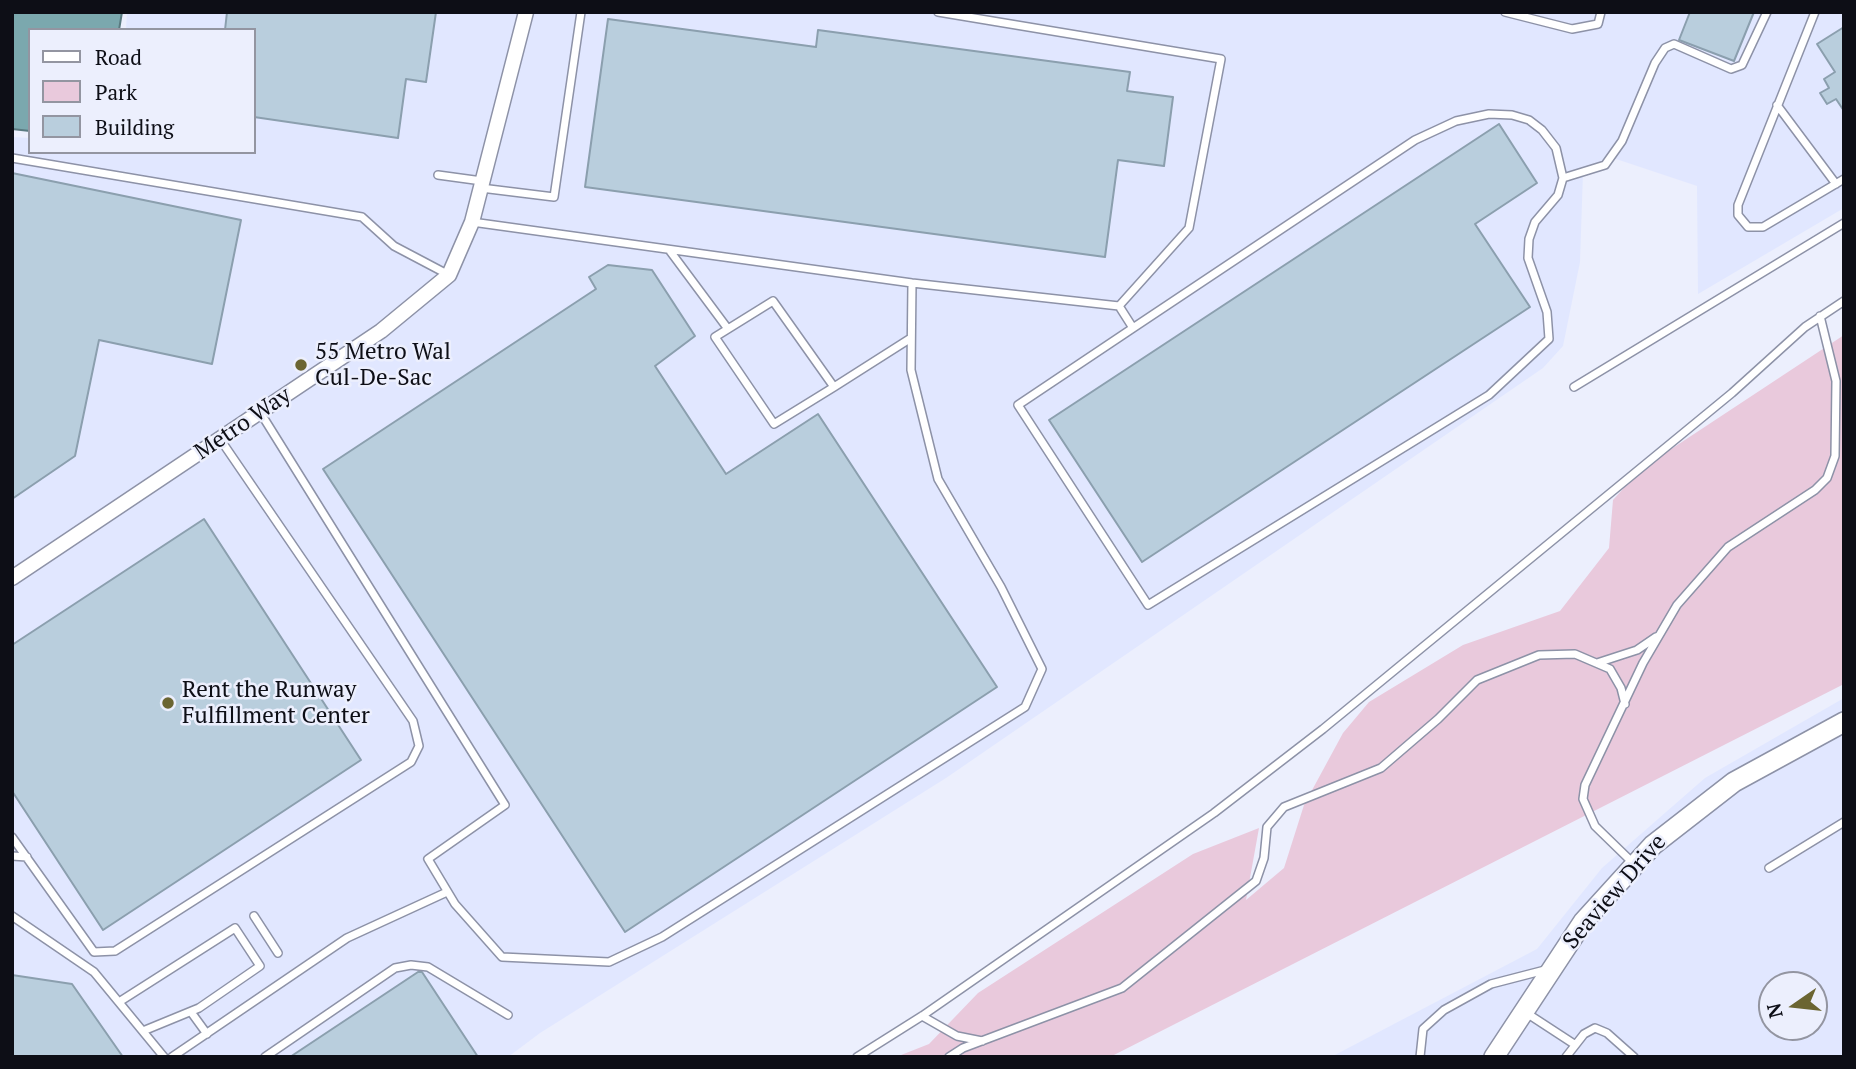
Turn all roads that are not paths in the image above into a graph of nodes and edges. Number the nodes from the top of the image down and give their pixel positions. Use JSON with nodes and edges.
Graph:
{"nodes":[{"id":1,"x":526,"y":12,"type":"edge"},
{"id":2,"x":581,"y":12,"type":"edge"},
{"id":3,"x":938,"y":12,"type":"edge"},
{"id":4,"x":1505,"y":12,"type":"edge"},
{"id":5,"x":1601,"y":12,"type":"edge"},
{"id":6,"x":1767,"y":12,"type":"edge"},
{"id":7,"x":1815,"y":12,"type":"edge"},
{"id":8,"x":1777,"y":105,"type":"junction"},
{"id":9,"x":12,"y":158,"type":"edge"},
{"id":10,"x":438,"y":175,"type":"dead end"},
{"id":11,"x":1563,"y":178,"type":"junction"},
{"id":12,"x":1844,"y":179,"type":"edge"},
{"id":13,"x":482,"y":184,"type":"junction"},
{"id":14,"x":1836,"y":184,"type":"junction"},
{"id":15,"x":472,"y":222,"type":"junction"},
{"id":16,"x":1844,"y":223,"type":"edge"},
{"id":17,"x":670,"y":251,"type":"junction"},
{"id":18,"x":449,"y":275,"type":"junction"},
{"id":19,"x":912,"y":283,"type":"junction"},
{"id":20,"x":1844,"y":301,"type":"edge"},
{"id":21,"x":1119,"y":306,"type":"junction"},
{"id":22,"x":1820,"y":316,"type":"junction"},
{"id":23,"x":1133,"y":328,"type":"junction"},
{"id":24,"x":728,"y":329,"type":"junction"},
{"id":25,"x":912,"y":338,"type":"junction"},
{"id":26,"x":834,"y":387,"type":"junction"},
{"id":27,"x":1574,"y":387,"type":"dead end"},
{"id":28,"x":260,"y":412,"type":"junction"},
{"id":29,"x":220,"y":439,"type":"junction"},
{"id":30,"x":12,"y":578,"type":"edge"},
{"id":31,"x":1660,"y":634,"type":"junction"},
{"id":32,"x":1597,"y":664,"type":"junction"},
{"id":33,"x":1625,"y":704,"type":"junction"},
{"id":34,"x":1844,"y":722,"type":"edge"},
{"id":35,"x":1844,"y":822,"type":"edge"},
{"id":36,"x":12,"y":836,"type":"edge"},
{"id":37,"x":12,"y":856,"type":"edge"},
{"id":38,"x":27,"y":857,"type":"junction"},
{"id":39,"x":1634,"y":864,"type":"junction"},
{"id":40,"x":1769,"y":868,"type":"dead end"},
{"id":41,"x":447,"y":892,"type":"junction"},
{"id":42,"x":12,"y":916,"type":"edge"},
{"id":43,"x":254,"y":916,"type":"dead end"},
{"id":44,"x":278,"y":953,"type":"dead end"},
{"id":45,"x":1549,"y":970,"type":"junction"},
{"id":46,"x":119,"y":1002,"type":"junction"},
{"id":47,"x":1524,"y":1011,"type":"junction"},
{"id":48,"x":191,"y":1012,"type":"junction"},
{"id":49,"x":508,"y":1015,"type":"dead end"},
{"id":50,"x":922,"y":1016,"type":"junction"},
{"id":51,"x":143,"y":1031,"type":"junction"},
{"id":52,"x":207,"y":1034,"type":"junction"},
{"id":53,"x":983,"y":1041,"type":"junction"},
{"id":54,"x":1574,"y":1044,"type":"junction"},
{"id":55,"x":164,"y":1057,"type":"edge"},
{"id":56,"x":172,"y":1057,"type":"edge"},
{"id":57,"x":265,"y":1057,"type":"edge"},
{"id":58,"x":857,"y":1057,"type":"edge"},
{"id":59,"x":949,"y":1057,"type":"edge"},
{"id":60,"x":1420,"y":1057,"type":"edge"},
{"id":61,"x":1494,"y":1057,"type":"edge"},
{"id":62,"x":1566,"y":1057,"type":"edge"},
{"id":63,"x":1634,"y":1057,"type":"edge"}],
"edges":[{"from":1,"to":13,"type":"street","name":"Metro Way"},
{"from":2,"to":13,"type":"lane"},
{"from":3,"to":21,"type":"lane"},
{"from":4,"to":5,"type":"lane"},
{"from":6,"to":11,"type":"lane"},
{"from":7,"to":8,"type":"lane"},
{"from":8,"to":14,"type":"lane"},
{"from":8,"to":14,"type":"lane"},
{"from":9,"to":18,"type":"lane"},
{"from":10,"to":13,"type":"lane"},
{"from":11,"to":23,"type":"lane"},
{"from":11,"to":23,"type":"lane"},
{"from":12,"to":14,"type":"lane"},
{"from":13,"to":15,"type":"street","name":"Metro Way"},
{"from":15,"to":17,"type":"lane"},
{"from":15,"to":18,"type":"street","name":"Metro Way"},
{"from":16,"to":27,"type":"lane"},
{"from":17,"to":19,"type":"lane"},
{"from":17,"to":24,"type":"lane"},
{"from":18,"to":28,"type":"street","name":"Metro Way"},
{"from":19,"to":21,"type":"lane"},
{"from":19,"to":25,"type":"lane"},
{"from":20,"to":22,"type":"lane"},
{"from":21,"to":23,"type":"lane"},
{"from":22,"to":31,"type":"lane"},
{"from":22,"to":50,"type":"lane"},
{"from":24,"to":26,"type":"lane"},
{"from":24,"to":26,"type":"lane"},
{"from":25,"to":26,"type":"lane"},
{"from":25,"to":41,"type":"lane"},
{"from":28,"to":29,"type":"street","name":"Metro Way"},
{"from":28,"to":41,"type":"lane"},
{"from":29,"to":30,"type":"street","name":"Metro Way"},
{"from":29,"to":38,"type":"lane"},
{"from":31,"to":32,"type":"lane"},
{"from":31,"to":33,"type":"lane"},
{"from":32,"to":33,"type":"lane"},
{"from":32,"to":53,"type":"lane"},
{"from":33,"to":39,"type":"lane"},
{"from":34,"to":39,"type":"main road","name":"Seaview Drive"},
{"from":35,"to":40,"type":"lane"},
{"from":36,"to":38,"type":"lane"},
{"from":37,"to":38,"type":"lane"},
{"from":39,"to":45,"type":"main road","name":"Seaview Drive"},
{"from":41,"to":52,"type":"lane"},
{"from":42,"to":46,"type":"lane"},
{"from":43,"to":44,"type":"lane"},
{"from":45,"to":47,"type":"main road","name":"Seaview Drive"},
{"from":45,"to":60,"type":"lane"},
{"from":46,"to":48,"type":"lane"},
{"from":46,"to":51,"type":"lane"},
{"from":47,"to":54,"type":"lane"},
{"from":47,"to":61,"type":"main road","name":"Seaview Drive"},
{"from":48,"to":51,"type":"lane"},
{"from":48,"to":52,"type":"lane"},
{"from":49,"to":57,"type":"lane"},
{"from":50,"to":53,"type":"lane"},
{"from":50,"to":58,"type":"lane"},
{"from":51,"to":55,"type":"lane"},
{"from":52,"to":56,"type":"lane"},
{"from":53,"to":59,"type":"lane"},
{"from":54,"to":62,"type":"lane"},
{"from":54,"to":63,"type":"lane"}]}
